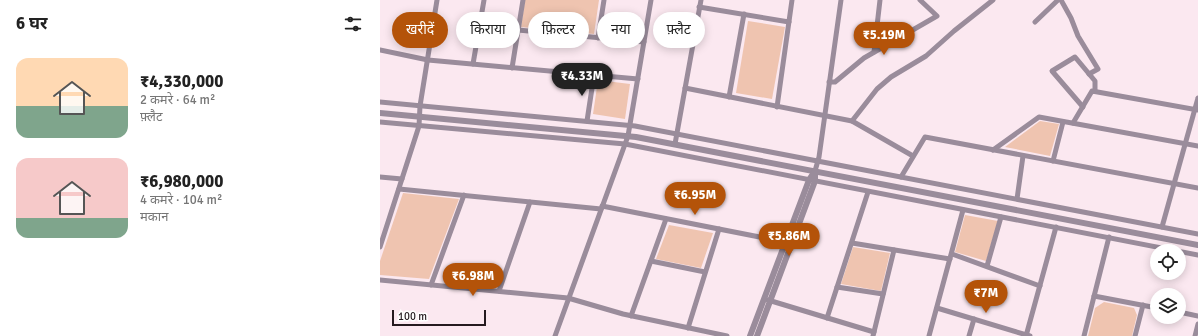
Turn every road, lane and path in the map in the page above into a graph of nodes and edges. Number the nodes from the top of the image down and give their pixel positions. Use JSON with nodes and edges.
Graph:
{"nodes":[{"id":1,"x":437,"y":0,"type":"edge"},
{"id":2,"x":484,"y":0,"type":"edge"},
{"id":3,"x":523,"y":0,"type":"edge"},
{"id":4,"x":604,"y":0,"type":"edge"},
{"id":5,"x":651,"y":0,"type":"edge"},
{"id":6,"x":701,"y":0,"type":"edge"},
{"id":7,"x":792,"y":0,"type":"edge"},
{"id":8,"x":841,"y":0,"type":"edge"},
{"id":9,"x":880,"y":0,"type":"edge"},
{"id":10,"x":920,"y":0,"type":"edge"},
{"id":11,"x":994,"y":0,"type":"edge"},
{"id":12,"x":1060,"y":0,"type":"edge"},
{"id":13,"x":700,"y":7,"type":"junction"},
{"id":14,"x":602,"y":12,"type":"edge"},
{"id":15,"x":744,"y":14,"type":"junction"},
{"id":16,"x":520,"y":18,"type":"edge"},
{"id":17,"x":789,"y":22,"type":"junction"},
{"id":18,"x":1035,"y":22,"type":"dead end"},
{"id":19,"x":520,"y":30,"type":"edge"},
{"id":20,"x":645,"y":36,"type":"edge"},
{"id":21,"x":597,"y":38,"type":"edge"},
{"id":22,"x":515,"y":48,"type":"edge"},
{"id":23,"x":643,"y":48,"type":"edge"},
{"id":24,"x":380,"y":50,"type":"edge"},
{"id":25,"x":874,"y":52,"type":"junction"},
{"id":26,"x":428,"y":60,"type":"junction"},
{"id":27,"x":474,"y":64,"type":"junction"},
{"id":28,"x":512,"y":68,"type":"junction"},
{"id":29,"x":1089,"y":74,"type":"junction"},
{"id":30,"x":594,"y":75,"type":"junction"},
{"id":31,"x":638,"y":79,"type":"junction"},
{"id":32,"x":829,"y":82,"type":"junction"},
{"id":33,"x":685,"y":88,"type":"junction"},
{"id":34,"x":1095,"y":92,"type":"junction"},
{"id":35,"x":729,"y":97,"type":"junction"},
{"id":36,"x":1198,"y":98,"type":"edge"},
{"id":37,"x":380,"y":102,"type":"edge"},
{"id":38,"x":420,"y":106,"type":"junction"},
{"id":39,"x":777,"y":107,"type":"junction"},
{"id":40,"x":1083,"y":107,"type":"junction"},
{"id":41,"x":1196,"y":109,"type":"edge"},
{"id":42,"x":380,"y":113,"type":"edge"},
{"id":43,"x":420,"y":116,"type":"junction"},
{"id":44,"x":825,"y":117,"type":"junction"},
{"id":45,"x":587,"y":121,"type":"junction"},
{"id":46,"x":852,"y":121,"type":"junction"},
{"id":47,"x":380,"y":122,"type":"edge"},
{"id":48,"x":1063,"y":122,"type":"junction"},
{"id":49,"x":1073,"y":123,"type":"junction"},
{"id":50,"x":630,"y":125,"type":"junction"},
{"id":51,"x":419,"y":126,"type":"junction"},
{"id":52,"x":676,"y":134,"type":"junction"},
{"id":53,"x":628,"y":136,"type":"junction"},
{"id":54,"x":625,"y":144,"type":"junction"},
{"id":55,"x":675,"y":144,"type":"junction"},
{"id":56,"x":1186,"y":144,"type":"junction"},
{"id":57,"x":1198,"y":146,"type":"edge"},
{"id":58,"x":993,"y":150,"type":"junction"},
{"id":59,"x":913,"y":156,"type":"junction"},
{"id":60,"x":1023,"y":156,"type":"junction"},
{"id":61,"x":1053,"y":161,"type":"junction"},
{"id":62,"x":818,"y":162,"type":"junction"},
{"id":63,"x":815,"y":171,"type":"junction"},
{"id":64,"x":380,"y":177,"type":"edge"},
{"id":65,"x":901,"y":178,"type":"junction"},
{"id":66,"x":402,"y":179,"type":"junction"},
{"id":67,"x":812,"y":181,"type":"junction"},
{"id":68,"x":1175,"y":183,"type":"junction"},
{"id":69,"x":1198,"y":188,"type":"edge"},
{"id":70,"x":399,"y":189,"type":"junction"},
{"id":71,"x":868,"y":192,"type":"junction"},
{"id":72,"x":464,"y":195,"type":"junction"},
{"id":73,"x":1016,"y":199,"type":"junction"},
{"id":74,"x":530,"y":202,"type":"junction"},
{"id":75,"x":601,"y":207,"type":"junction"},
{"id":76,"x":963,"y":210,"type":"junction"},
{"id":77,"x":1001,"y":217,"type":"junction"},
{"id":78,"x":666,"y":219,"type":"junction"},
{"id":79,"x":1056,"y":227,"type":"junction"},
{"id":80,"x":1162,"y":228,"type":"junction"},
{"id":81,"x":719,"y":229,"type":"junction"},
{"id":82,"x":1198,"y":234,"type":"edge"},
{"id":83,"x":1109,"y":237,"type":"junction"},
{"id":84,"x":785,"y":242,"type":"junction"},
{"id":85,"x":852,"y":242,"type":"junction"},
{"id":86,"x":1198,"y":245,"type":"edge"},
{"id":87,"x":380,"y":247,"type":"edge"},
{"id":88,"x":894,"y":250,"type":"junction"},
{"id":89,"x":1198,"y":254,"type":"edge"},
{"id":90,"x":951,"y":257,"type":"junction"},
{"id":91,"x":651,"y":261,"type":"junction"},
{"id":92,"x":987,"y":266,"type":"junction"},
{"id":93,"x":705,"y":272,"type":"junction"},
{"id":94,"x":380,"y":280,"type":"edge"},
{"id":95,"x":431,"y":285,"type":"junction"},
{"id":96,"x":1040,"y":286,"type":"junction"},
{"id":97,"x":837,"y":287,"type":"junction"},
{"id":98,"x":499,"y":291,"type":"junction"},
{"id":99,"x":884,"y":294,"type":"junction"},
{"id":100,"x":1094,"y":296,"type":"junction"},
{"id":101,"x":568,"y":298,"type":"junction"},
{"id":102,"x":767,"y":300,"type":"junction"},
{"id":103,"x":1143,"y":305,"type":"junction"},
{"id":104,"x":1150,"y":306,"type":"edge"},
{"id":105,"x":937,"y":308,"type":"junction"},
{"id":106,"x":1186,"y":313,"type":"edge"},
{"id":107,"x":631,"y":316,"type":"junction"},
{"id":108,"x":1198,"y":316,"type":"edge"},
{"id":109,"x":827,"y":318,"type":"junction"},
{"id":110,"x":974,"y":319,"type":"junction"},
{"id":111,"x":1198,"y":324,"type":"edge"},
{"id":112,"x":688,"y":328,"type":"junction"},
{"id":113,"x":874,"y":334,"type":"edge"},
{"id":114,"x":555,"y":336,"type":"edge"},
{"id":115,"x":727,"y":336,"type":"edge"},
{"id":116,"x":750,"y":336,"type":"edge"},
{"id":117,"x":757,"y":336,"type":"edge"},
{"id":118,"x":929,"y":336,"type":"edge"},
{"id":119,"x":969,"y":336,"type":"edge"},
{"id":120,"x":1028,"y":336,"type":"edge"},
{"id":121,"x":1084,"y":336,"type":"edge"},
{"id":122,"x":1135,"y":336,"type":"edge"},
{"id":123,"x":1195,"y":336,"type":"edge"}],
"edges":[{"from":1,"to":26,"type":"street"},
{"from":2,"to":27,"type":"street"},
{"from":3,"to":16,"type":"street"},
{"from":4,"to":14,"type":"street"},
{"from":5,"to":20,"type":"street"},
{"from":6,"to":13,"type":"street"},
{"from":7,"to":17,"type":"street"},
{"from":8,"to":32,"type":"street"},
{"from":9,"to":25,"type":"street"},
{"from":10,"to":25,"type":"street"},
{"from":11,"to":46,"type":"street"},
{"from":12,"to":18,"type":"street"},
{"from":12,"to":29,"type":"street"},
{"from":13,"to":15,"type":"street"},
{"from":13,"to":33,"type":"street"},
{"from":15,"to":17,"type":"street"},
{"from":15,"to":35,"type":"street"},
{"from":17,"to":39,"type":"street"},
{"from":19,"to":21,"type":"street"},
{"from":22,"to":28,"type":"street"},
{"from":23,"to":31,"type":"street"},
{"from":24,"to":26,"type":"street"},
{"from":25,"to":32,"type":"street"},
{"from":26,"to":27,"type":"street"},
{"from":26,"to":38,"type":"street"},
{"from":27,"to":28,"type":"street"},
{"from":28,"to":30,"type":"street"},
{"from":29,"to":34,"type":"street"},
{"from":29,"to":40,"type":"street"},
{"from":30,"to":31,"type":"street"},
{"from":30,"to":45,"type":"street"},
{"from":31,"to":50,"type":"street"},
{"from":32,"to":44,"type":"street"},
{"from":33,"to":35,"type":"street"},
{"from":33,"to":52,"type":"street"},
{"from":34,"to":40,"type":"street"},
{"from":34,"to":41,"type":"street"},
{"from":35,"to":39,"type":"street"},
{"from":36,"to":41,"type":"street"},
{"from":37,"to":38,"type":"street"},
{"from":38,"to":43,"type":"street"},
{"from":38,"to":45,"type":"street"},
{"from":39,"to":44,"type":"street"},
{"from":40,"to":49,"type":"street"},
{"from":41,"to":56,"type":"street"},
{"from":42,"to":43,"type":"street"},
{"from":43,"to":51,"type":"street"},
{"from":43,"to":53,"type":"street"},
{"from":44,"to":46,"type":"street"},
{"from":44,"to":62,"type":"street"},
{"from":45,"to":50,"type":"street"},
{"from":46,"to":59,"type":"street"},
{"from":47,"to":51,"type":"street"},
{"from":48,"to":49,"type":"street"},
{"from":48,"to":58,"type":"street"},
{"from":48,"to":61,"type":"street"},
{"from":49,"to":56,"type":"street"},
{"from":50,"to":52,"type":"street"},
{"from":50,"to":53,"type":"street"},
{"from":51,"to":54,"type":"street"},
{"from":51,"to":66,"type":"street"},
{"from":52,"to":55,"type":"street"},
{"from":52,"to":62,"type":"street"},
{"from":53,"to":54,"type":"street"},
{"from":53,"to":55,"type":"street"},
{"from":54,"to":67,"type":"street"},
{"from":54,"to":75,"type":"street"},
{"from":55,"to":63,"type":"street"},
{"from":56,"to":57,"type":"street"},
{"from":56,"to":68,"type":"street"},
{"from":58,"to":59,"type":"street"},
{"from":58,"to":60,"type":"street"},
{"from":59,"to":65,"type":"street"},
{"from":60,"to":61,"type":"street"},
{"from":60,"to":73,"type":"street"},
{"from":61,"to":68,"type":"street"},
{"from":62,"to":63,"type":"street"},
{"from":62,"to":65,"type":"street"},
{"from":63,"to":67,"type":"street"},
{"from":63,"to":86,"type":"street"},
{"from":64,"to":66,"type":"street"},
{"from":65,"to":73,"type":"street"},
{"from":66,"to":70,"type":"street"},
{"from":67,"to":71,"type":"street"},
{"from":67,"to":84,"type":"street"},
{"from":67,"to":102,"type":"street"},
{"from":68,"to":69,"type":"street"},
{"from":68,"to":80,"type":"street"},
{"from":70,"to":72,"type":"street"},
{"from":70,"to":87,"type":"street"},
{"from":71,"to":76,"type":"street"},
{"from":71,"to":85,"type":"street"},
{"from":72,"to":74,"type":"street"},
{"from":72,"to":95,"type":"street"},
{"from":73,"to":80,"type":"street"},
{"from":74,"to":75,"type":"street"},
{"from":74,"to":98,"type":"street"},
{"from":75,"to":78,"type":"street"},
{"from":75,"to":101,"type":"street"},
{"from":76,"to":77,"type":"street"},
{"from":76,"to":90,"type":"street"},
{"from":77,"to":79,"type":"street"},
{"from":77,"to":92,"type":"street"},
{"from":78,"to":81,"type":"street"},
{"from":78,"to":91,"type":"street"},
{"from":79,"to":83,"type":"street"},
{"from":79,"to":96,"type":"street"},
{"from":80,"to":82,"type":"street"},
{"from":81,"to":84,"type":"street"},
{"from":81,"to":93,"type":"street"},
{"from":83,"to":89,"type":"street"},
{"from":83,"to":100,"type":"street"},
{"from":84,"to":102,"type":"street"},
{"from":85,"to":88,"type":"street"},
{"from":85,"to":97,"type":"street"},
{"from":88,"to":90,"type":"street"},
{"from":88,"to":99,"type":"street"},
{"from":90,"to":92,"type":"street"},
{"from":90,"to":105,"type":"street"},
{"from":91,"to":93,"type":"street"},
{"from":91,"to":107,"type":"street"},
{"from":92,"to":96,"type":"street"},
{"from":93,"to":112,"type":"street"},
{"from":94,"to":95,"type":"street"},
{"from":95,"to":98,"type":"street"},
{"from":96,"to":120,"type":"street"},
{"from":97,"to":99,"type":"street"},
{"from":97,"to":109,"type":"street"},
{"from":98,"to":101,"type":"street"},
{"from":99,"to":113,"type":"street"},
{"from":100,"to":103,"type":"street"},
{"from":100,"to":121,"type":"street"},
{"from":101,"to":107,"type":"street"},
{"from":101,"to":114,"type":"street"},
{"from":102,"to":109,"type":"street"},
{"from":102,"to":116,"type":"street"},
{"from":102,"to":117,"type":"street"},
{"from":103,"to":104,"type":"street"},
{"from":103,"to":122,"type":"street"},
{"from":105,"to":110,"type":"street"},
{"from":105,"to":118,"type":"street"},
{"from":106,"to":108,"type":"street"},
{"from":107,"to":112,"type":"street"},
{"from":109,"to":113,"type":"street"},
{"from":110,"to":119,"type":"street"},
{"from":110,"to":120,"type":"street"},
{"from":111,"to":123,"type":"street"},
{"from":112,"to":115,"type":"street"}]}
